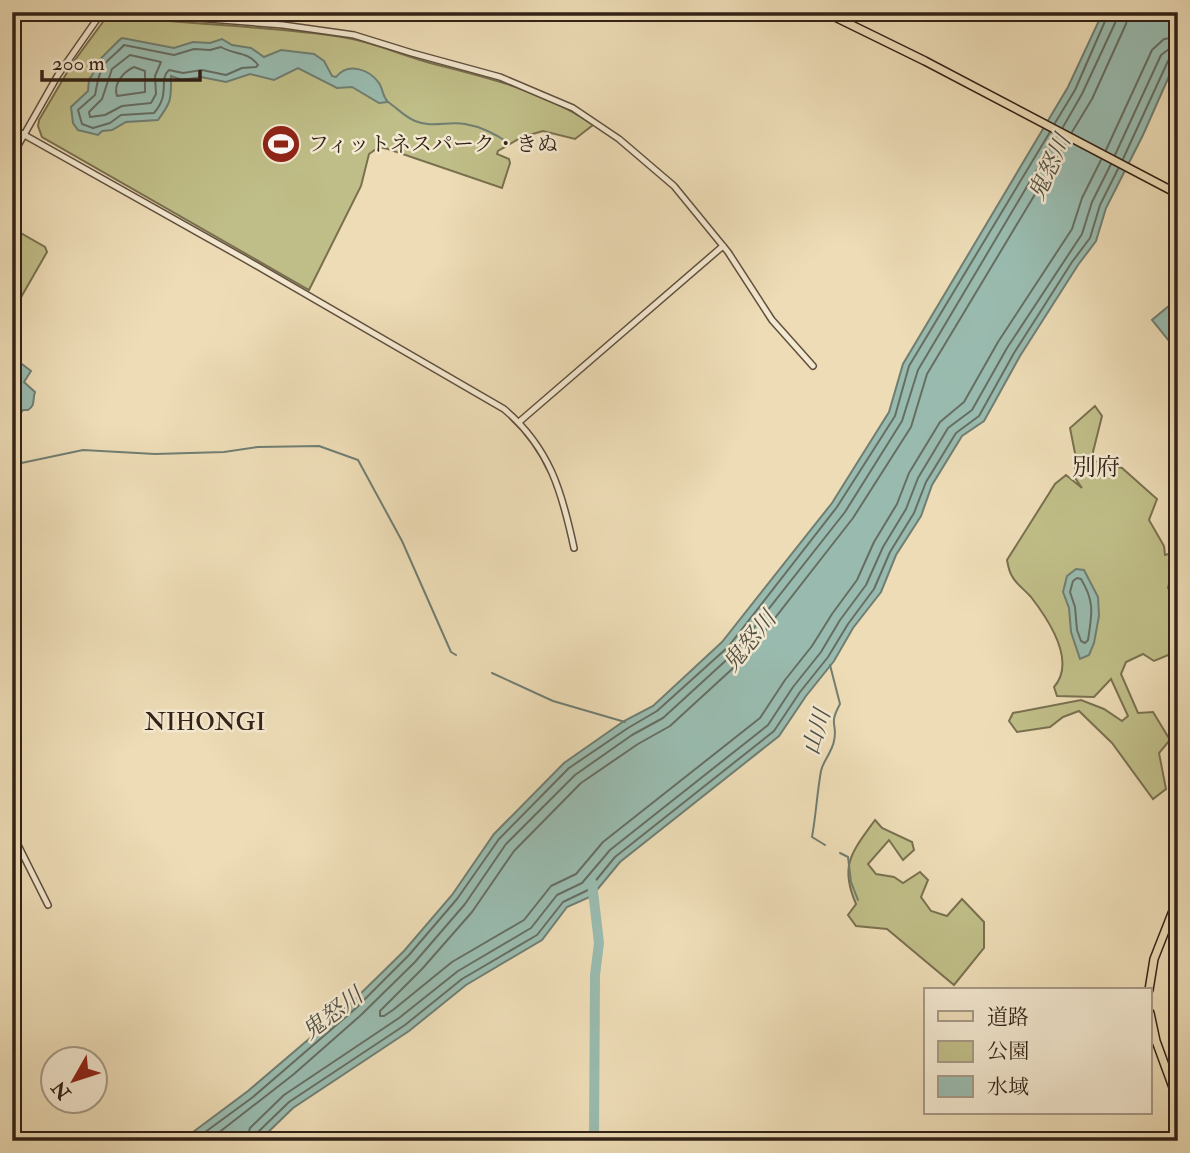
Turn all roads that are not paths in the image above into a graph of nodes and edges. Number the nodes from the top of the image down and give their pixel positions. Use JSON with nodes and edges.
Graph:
{"nodes":[{"id":1,"x":102,"y":12,"type":"edge"},
{"id":2,"x":121,"y":12,"type":"edge"},
{"id":3,"x":825,"y":12,"type":"edge"},
{"id":4,"x":12,"y":128,"type":"edge"},
{"id":5,"x":24,"y":134,"type":"junction"},
{"id":6,"x":12,"y":156,"type":"edge"},
{"id":7,"x":1178,"y":194,"type":"edge"},
{"id":8,"x":723,"y":246,"type":"junction"},
{"id":9,"x":813,"y":366,"type":"dead end"},
{"id":10,"x":519,"y":422,"type":"junction"},
{"id":11,"x":574,"y":548,"type":"dead end"},
{"id":12,"x":12,"y":833,"type":"edge"},
{"id":13,"x":1178,"y":898,"type":"edge"},
{"id":14,"x":48,"y":905,"type":"dead end"},
{"id":15,"x":1149,"y":988,"type":"edge"},
{"id":16,"x":1152,"y":1022,"type":"edge"},
{"id":17,"x":1178,"y":1101,"type":"edge"}],
"edges":[{"from":1,"to":5,"type":"street"},
{"from":2,"to":8,"type":"street"},
{"from":3,"to":7,"type":"main road"},
{"from":4,"to":5,"type":"street"},
{"from":5,"to":6,"type":"street"},
{"from":5,"to":10,"type":"street"},
{"from":8,"to":9,"type":"street"},
{"from":8,"to":10,"type":"street"},
{"from":10,"to":11,"type":"street"},
{"from":12,"to":14,"type":"street"},
{"from":13,"to":15,"type":"main road"},
{"from":16,"to":17,"type":"main road"}]}
